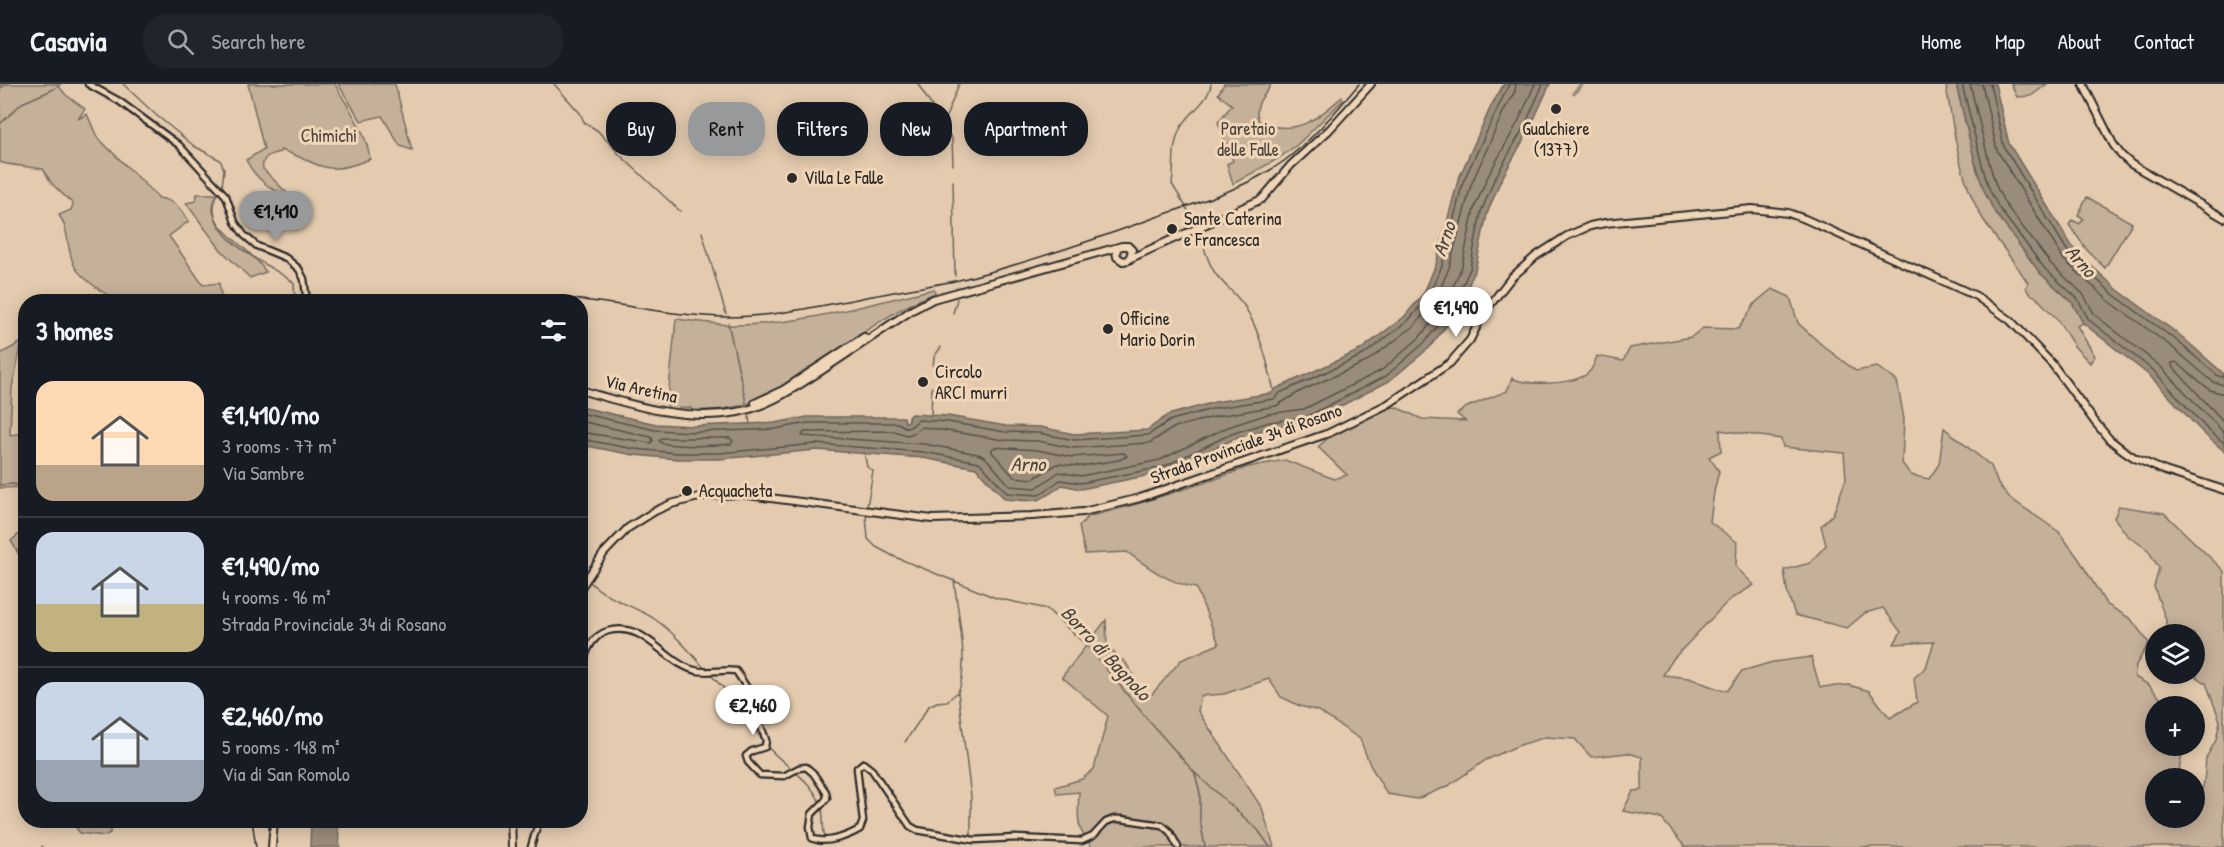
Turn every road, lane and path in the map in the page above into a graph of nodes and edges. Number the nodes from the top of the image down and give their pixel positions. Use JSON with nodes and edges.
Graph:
{"nodes":[{"id":1,"x":88,"y":84,"type":"edge"},
{"id":2,"x":1371,"y":84,"type":"edge"},
{"id":3,"x":2083,"y":84,"type":"edge"},
{"id":4,"x":2224,"y":218,"type":"edge"},
{"id":5,"x":1119,"y":247,"type":"junction"},
{"id":6,"x":1130,"y":248,"type":"junction"},
{"id":7,"x":1099,"y":251,"type":"junction"},
{"id":8,"x":1146,"y":252,"type":"junction"},
{"id":9,"x":1116,"y":255,"type":"junction"},
{"id":10,"x":1130,"y":258,"type":"junction"},
{"id":11,"x":306,"y":294,"type":"edge"},
{"id":12,"x":912,"y":310,"type":"junction"},
{"id":13,"x":588,"y":392,"type":"edge"},
{"id":14,"x":718,"y":414,"type":"junction"},
{"id":15,"x":2224,"y":490,"type":"edge"},
{"id":16,"x":588,"y":577,"type":"edge"},
{"id":17,"x":588,"y":648,"type":"edge"},
{"id":18,"x":273,"y":828,"type":"edge"},
{"id":19,"x":512,"y":828,"type":"edge"},
{"id":20,"x":537,"y":828,"type":"edge"},
{"id":21,"x":532,"y":844,"type":"edge"},
{"id":22,"x":272,"y":847,"type":"edge"},
{"id":23,"x":512,"y":847,"type":"edge"},
{"id":24,"x":537,"y":847,"type":"edge"},
{"id":25,"x":1178,"y":847,"type":"edge"}],
"edges":[{"from":1,"to":11,"type":"street"},
{"from":2,"to":8,"type":"main road"},
{"from":3,"to":4,"type":"main road"},
{"from":5,"to":6,"type":"main road"},
{"from":5,"to":7,"type":"main road"},
{"from":5,"to":9,"type":"main road"},
{"from":6,"to":8,"type":"main road"},
{"from":6,"to":10,"type":"main road"},
{"from":7,"to":9,"type":"main road"},
{"from":7,"to":12,"type":"main road"},
{"from":8,"to":10,"type":"main road"},
{"from":9,"to":10,"type":"main road"},
{"from":12,"to":14,"type":"main road"},
{"from":12,"to":14,"type":"main road","name":"Via Aretina"},
{"from":13,"to":14,"type":"main road","name":"Via Aretina"},
{"from":15,"to":16,"type":"main road","name":"Strada Provinciale 34 di Rosano"},
{"from":17,"to":25,"type":"street"},
{"from":18,"to":22,"type":"main road"},
{"from":19,"to":23,"type":"main road"},
{"from":20,"to":21,"type":"street"},
{"from":21,"to":24,"type":"street"}]}
